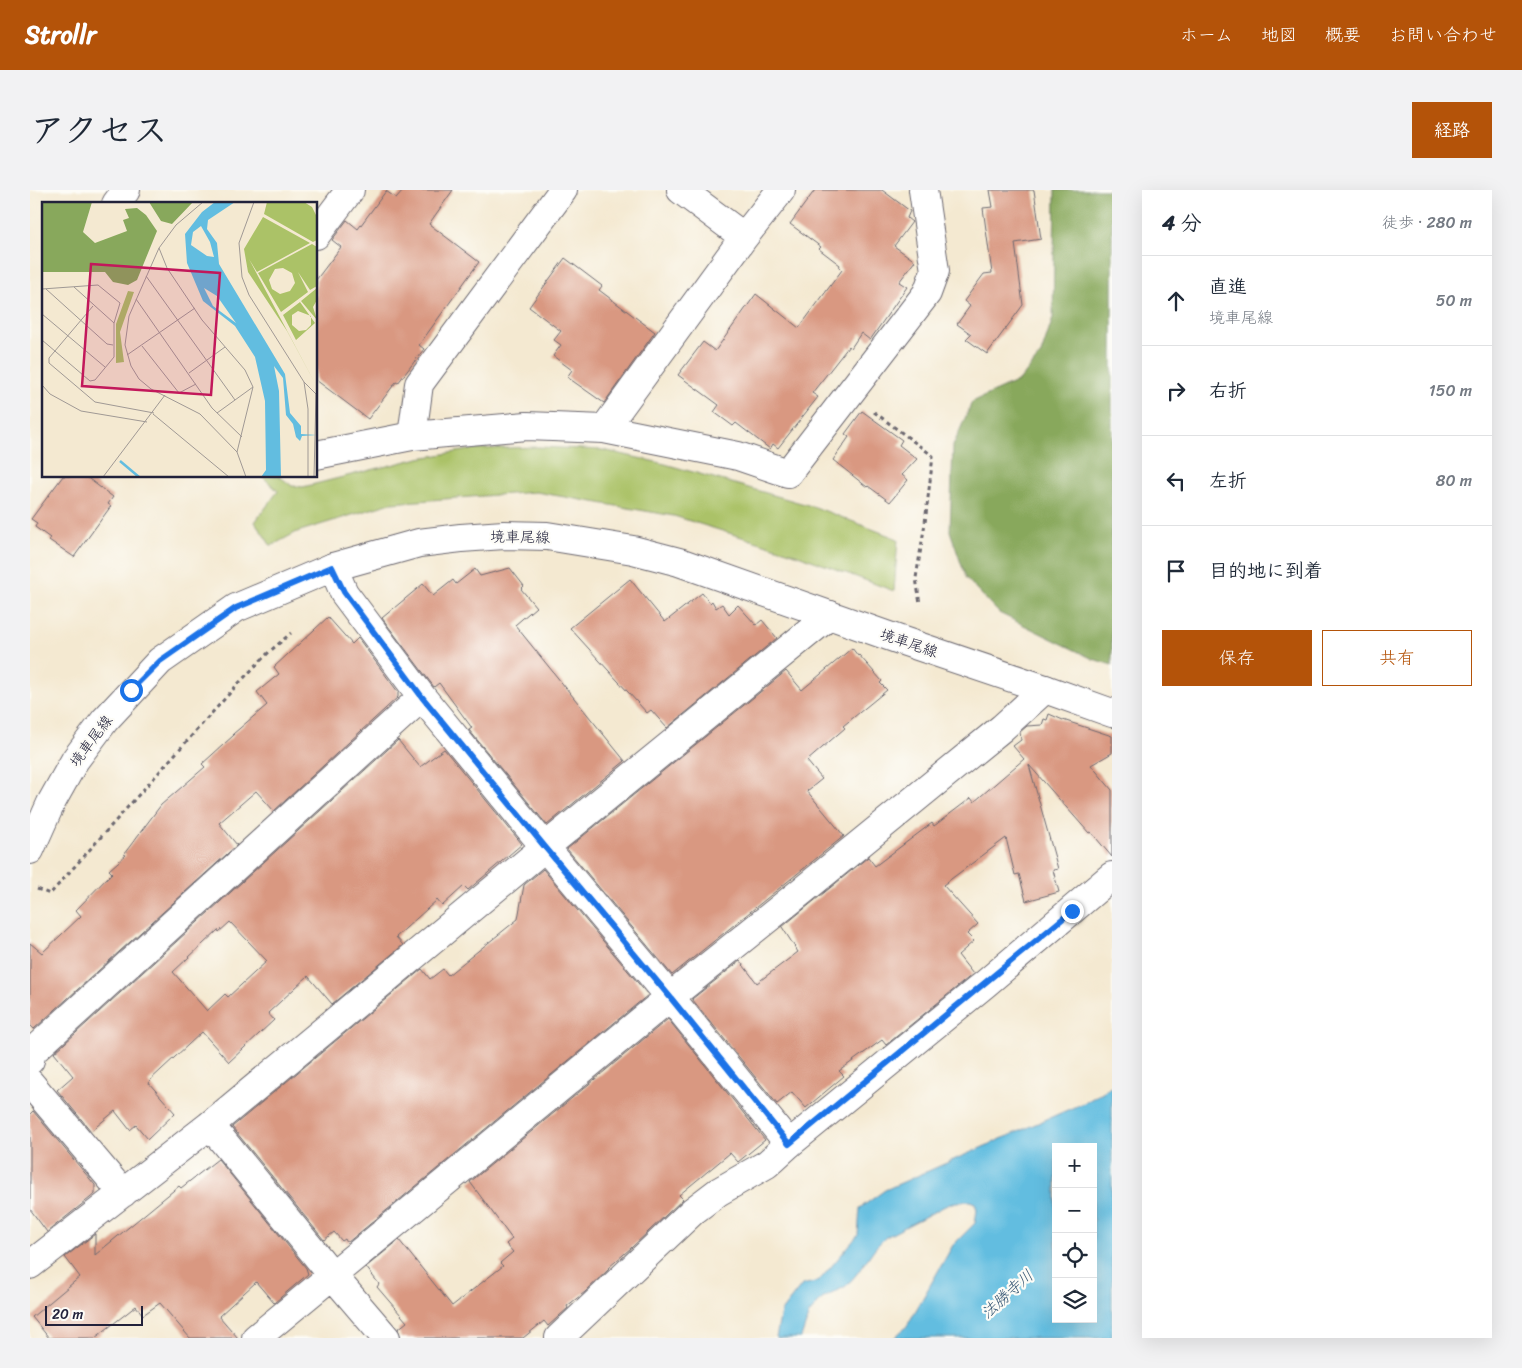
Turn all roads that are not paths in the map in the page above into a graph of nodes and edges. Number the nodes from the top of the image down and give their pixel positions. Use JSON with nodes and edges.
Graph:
{"nodes":[{"id":1,"x":126,"y":190,"type":"edge"},
{"id":2,"x":350,"y":190,"type":"edge"},
{"id":3,"x":563,"y":190,"type":"edge"},
{"id":4,"x":681,"y":190,"type":"edge"},
{"id":5,"x":781,"y":190,"type":"edge"},
{"id":6,"x":923,"y":190,"type":"edge"},
{"id":7,"x":117,"y":202,"type":"edge"},
{"id":8,"x":318,"y":232,"type":"edge"},
{"id":9,"x":744,"y":237,"type":"junction"},
{"id":10,"x":604,"y":429,"type":"junction"},
{"id":11,"x":412,"y":436,"type":"junction"},
{"id":12,"x":318,"y":455,"type":"edge"},
{"id":13,"x":332,"y":567,"type":"junction"},
{"id":14,"x":830,"y":615,"type":"junction"},
{"id":15,"x":1046,"y":689,"type":"junction"},
{"id":16,"x":422,"y":697,"type":"junction"},
{"id":17,"x":1112,"y":713,"type":"edge"},
{"id":18,"x":545,"y":847,"type":"junction"},
{"id":19,"x":30,"y":850,"type":"edge"},
{"id":20,"x":1112,"y":876,"type":"edge"},
{"id":21,"x":670,"y":997,"type":"junction"},
{"id":22,"x":30,"y":1060,"type":"edge"},
{"id":23,"x":30,"y":1083,"type":"edge"},
{"id":24,"x":210,"y":1125,"type":"junction"},
{"id":25,"x":789,"y":1144,"type":"junction"},
{"id":26,"x":123,"y":1193,"type":"junction"},
{"id":27,"x":30,"y":1266,"type":"edge"},
{"id":28,"x":333,"y":1276,"type":"junction"},
{"id":29,"x":256,"y":1338,"type":"edge"},
{"id":30,"x":386,"y":1338,"type":"edge"},
{"id":31,"x":559,"y":1338,"type":"edge"}],
"edges":[{"from":1,"to":7,"type":"street"},
{"from":2,"to":8,"type":"street"},
{"from":3,"to":11,"type":"street"},
{"from":4,"to":9,"type":"street"},
{"from":5,"to":9,"type":"street"},
{"from":6,"to":10,"type":"street"},
{"from":9,"to":10,"type":"street"},
{"from":10,"to":11,"type":"street"},
{"from":11,"to":12,"type":"street"},
{"from":13,"to":14,"type":"street","name":"境車尾線"},
{"from":13,"to":16,"type":"street"},
{"from":13,"to":19,"type":"street","name":"境車尾線"},
{"from":14,"to":15,"type":"street","name":"境車尾線"},
{"from":14,"to":18,"type":"street"},
{"from":15,"to":17,"type":"street","name":"境車尾線"},
{"from":15,"to":21,"type":"street"},
{"from":16,"to":18,"type":"street"},
{"from":16,"to":22,"type":"street"},
{"from":18,"to":21,"type":"street"},
{"from":18,"to":24,"type":"street"},
{"from":20,"to":25,"type":"street"},
{"from":21,"to":25,"type":"street"},
{"from":21,"to":28,"type":"street"},
{"from":23,"to":26,"type":"street"},
{"from":24,"to":26,"type":"street"},
{"from":24,"to":28,"type":"street"},
{"from":25,"to":31,"type":"street"},
{"from":26,"to":27,"type":"street"},
{"from":28,"to":29,"type":"street"},
{"from":28,"to":30,"type":"street"}]}
